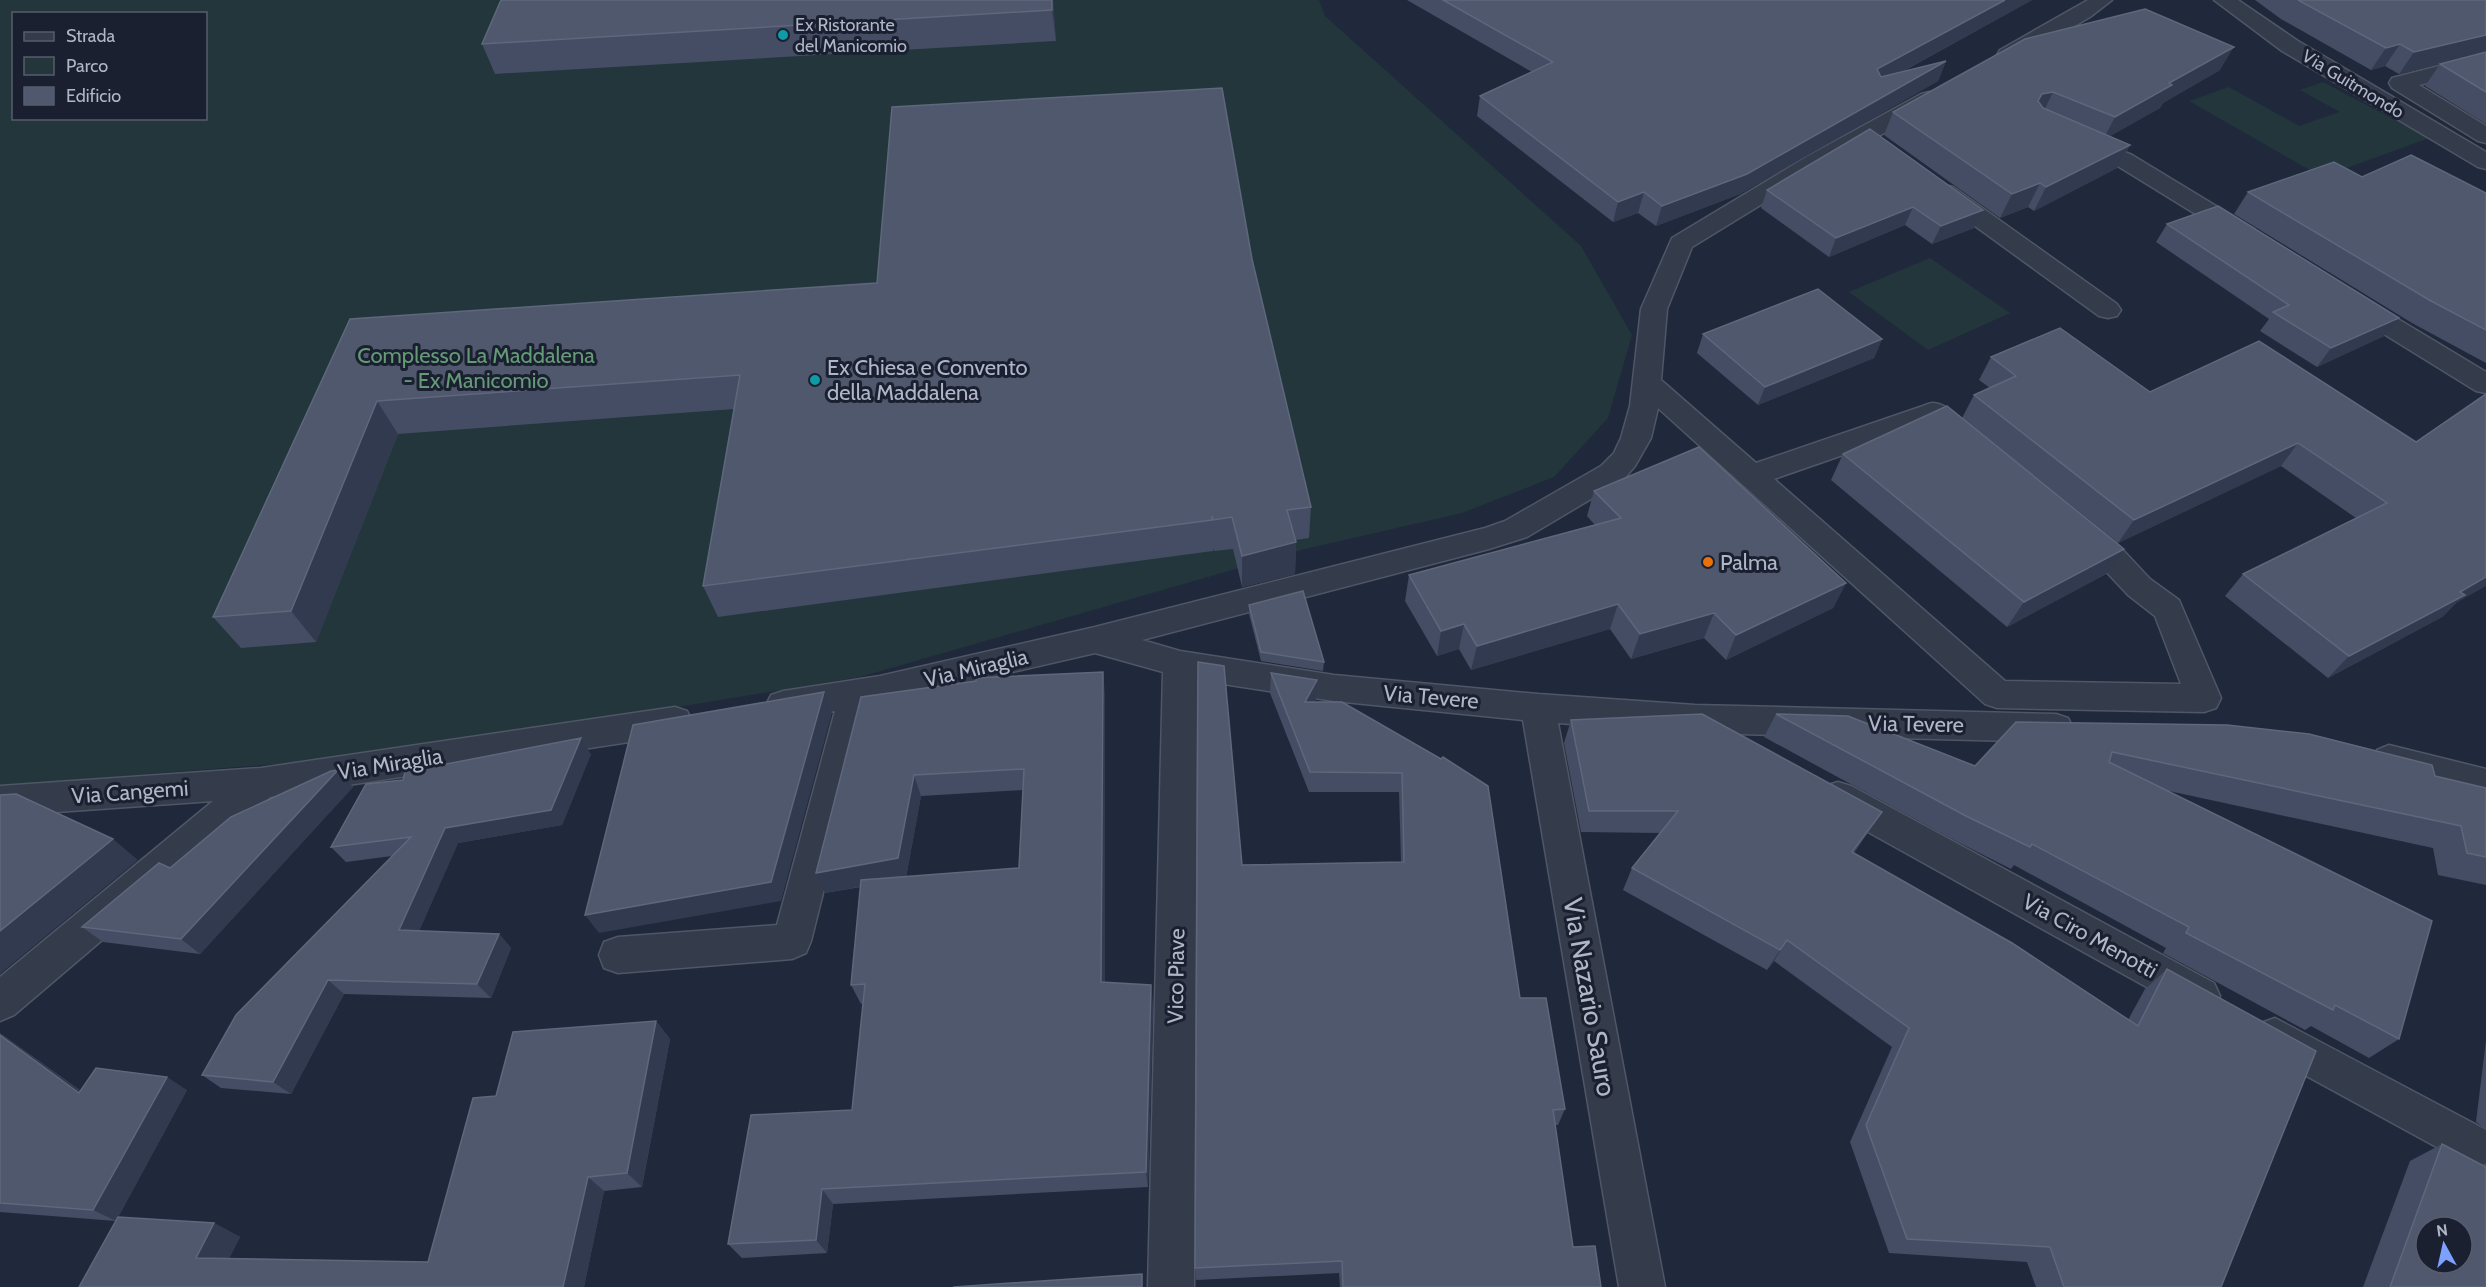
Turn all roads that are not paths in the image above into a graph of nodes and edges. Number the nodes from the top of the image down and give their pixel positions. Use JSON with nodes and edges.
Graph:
{"nodes":[{"id":1,"x":2102,"y":0,"type":"edge"},
{"id":2,"x":2223,"y":0,"type":"edge"},
{"id":3,"x":2486,"y":61,"type":"edge"},
{"id":4,"x":1989,"y":65,"type":"edge"},
{"id":5,"x":1947,"y":88,"type":"edge"},
{"id":6,"x":2062,"y":133,"type":"edge"},
{"id":7,"x":2486,"y":136,"type":"edge"},
{"id":8,"x":2486,"y":162,"type":"edge"},
{"id":9,"x":1930,"y":182,"type":"edge"},
{"id":10,"x":2261,"y":244,"type":"edge"},
{"id":11,"x":2330,"y":288,"type":"edge"},
{"id":12,"x":2108,"y":310,"type":"dead end"},
{"id":13,"x":1646,"y":382,"type":"junction"},
{"id":14,"x":2486,"y":384,"type":"edge"},
{"id":15,"x":1980,"y":451,"type":"edge"},
{"id":16,"x":1752,"y":476,"type":"junction"},
{"id":17,"x":2054,"y":511,"type":"edge"},
{"id":18,"x":1095,"y":640,"type":"junction"},
{"id":19,"x":1180,"y":664,"type":"junction"},
{"id":20,"x":856,"y":694,"type":"junction"},
{"id":21,"x":1538,"y":708,"type":"junction"},
{"id":22,"x":751,"y":710,"type":"edge"},
{"id":23,"x":704,"y":717,"type":"edge"},
{"id":24,"x":1695,"y":718,"type":"junction"},
{"id":25,"x":2089,"y":729,"type":"edge"},
{"id":26,"x":1757,"y":753,"type":"edge"},
{"id":27,"x":2364,"y":753,"type":"edge"},
{"id":28,"x":1809,"y":781,"type":"edge"},
{"id":29,"x":261,"y":783,"type":"junction"},
{"id":30,"x":2486,"y":784,"type":"edge"},
{"id":31,"x":0,"y":801,"type":"edge"},
{"id":32,"x":618,"y":955,"type":"dead end"},
{"id":33,"x":0,"y":1002,"type":"edge"},
{"id":34,"x":2486,"y":1153,"type":"edge"},
{"id":35,"x":1171,"y":1287,"type":"edge"},
{"id":36,"x":1642,"y":1287,"type":"edge"}],
"edges":[{"from":1,"to":4,"type":"street"},
{"from":2,"to":8,"type":"street","name":"Via Guitmondo"},
{"from":3,"to":7,"type":"street"},
{"from":5,"to":13,"type":"street","name":"Via Miraglia"},
{"from":6,"to":10,"type":"street"},
{"from":9,"to":12,"type":"street"},
{"from":11,"to":14,"type":"street"},
{"from":13,"to":16,"type":"street"},
{"from":13,"to":18,"type":"street","name":"Via Miraglia"},
{"from":15,"to":16,"type":"street"},
{"from":16,"to":17,"type":"street"},
{"from":18,"to":19,"type":"street","name":"Via Tevere"},
{"from":18,"to":20,"type":"street","name":"Via Miraglia"},
{"from":19,"to":21,"type":"street","name":"Via Tevere"},
{"from":19,"to":35,"type":"street","name":"Vico Piave"},
{"from":20,"to":22,"type":"street","name":"Via Miraglia"},
{"from":20,"to":32,"type":"street"},
{"from":21,"to":24,"type":"street","name":"Via Tevere"},
{"from":21,"to":36,"type":"street","name":"Via Nazario Sauro"},
{"from":23,"to":29,"type":"street","name":"Via Miraglia"},
{"from":24,"to":25,"type":"street","name":"Via Tevere"},
{"from":24,"to":26,"type":"street"},
{"from":27,"to":30,"type":"street"},
{"from":28,"to":34,"type":"street","name":"Via Ciro Menotti"},
{"from":29,"to":31,"type":"street","name":"Via Cangemi"},
{"from":29,"to":33,"type":"street"}]}
